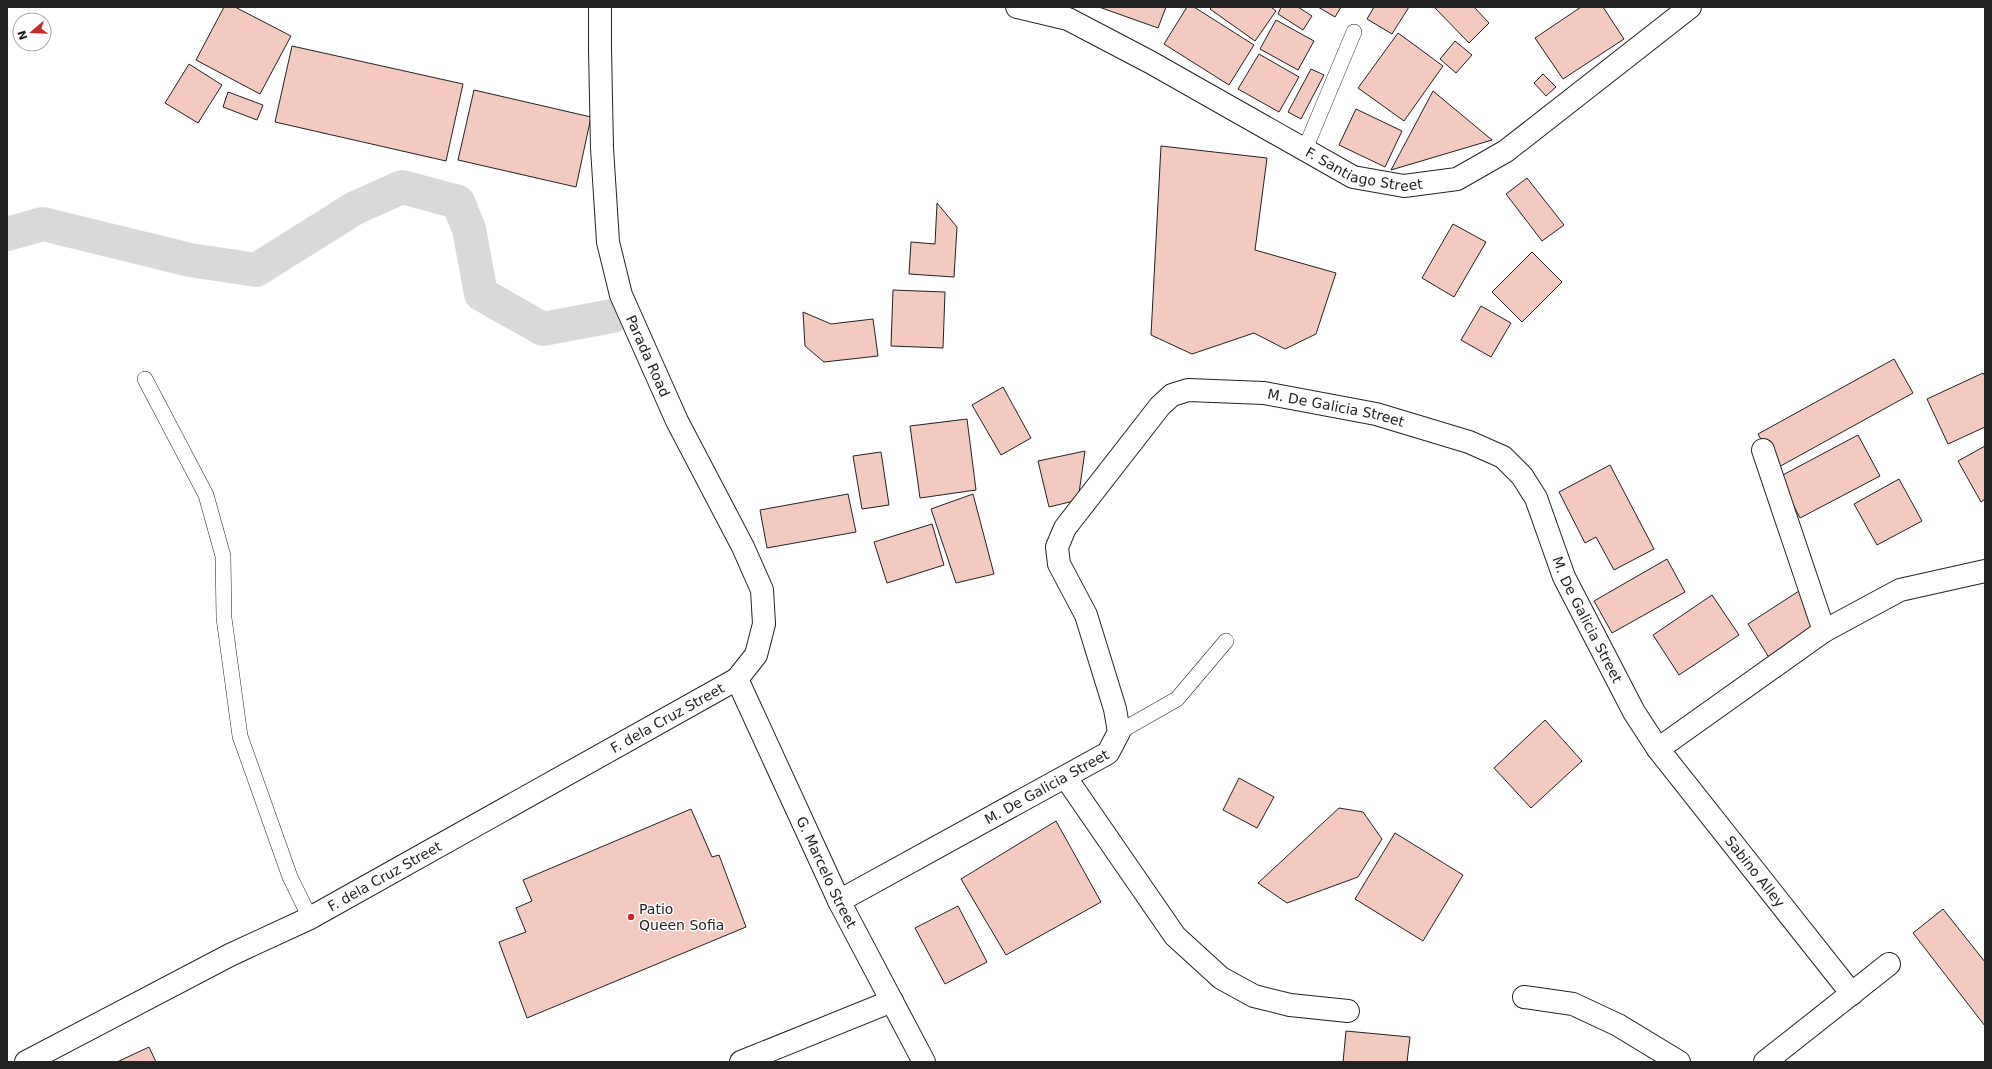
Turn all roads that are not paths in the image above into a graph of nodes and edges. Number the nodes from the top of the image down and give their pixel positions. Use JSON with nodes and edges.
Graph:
{"nodes":[{"id":1,"x":600,"y":7,"type":"edge"},
{"id":2,"x":1017,"y":7,"type":"edge"},
{"id":3,"x":1690,"y":7,"type":"edge"},
{"id":4,"x":1354,"y":32,"type":"dead end"},
{"id":5,"x":1305,"y":149,"type":"junction"},
{"id":6,"x":145,"y":379,"type":"dead end"},
{"id":7,"x":1763,"y":450,"type":"dead end"},
{"id":8,"x":1985,"y":571,"type":"edge"},
{"id":9,"x":1824,"y":631,"type":"junction"},
{"id":10,"x":1226,"y":641,"type":"dead end"},
{"id":11,"x":736,"y":679,"type":"junction"},
{"id":12,"x":1119,"y":732,"type":"junction"},
{"id":13,"x":1658,"y":748,"type":"junction"},
{"id":14,"x":1066,"y":778,"type":"junction"},
{"id":15,"x":839,"y":901,"type":"junction"},
{"id":16,"x":310,"y":918,"type":"junction"},
{"id":17,"x":1889,"y":964,"type":"dead end"},
{"id":18,"x":1852,"y":994,"type":"junction"},
{"id":19,"x":1524,"y":997,"type":"dead end"},
{"id":20,"x":892,"y":1001,"type":"junction"},
{"id":21,"x":1348,"y":1010,"type":"dead end"},
{"id":22,"x":26,"y":1062,"type":"edge"},
{"id":23,"x":741,"y":1062,"type":"edge"},
{"id":24,"x":924,"y":1062,"type":"edge"},
{"id":25,"x":1679,"y":1062,"type":"edge"},
{"id":26,"x":1765,"y":1062,"type":"edge"}],
"edges":[{"from":1,"to":11,"type":"street","name":"Parada Road"},
{"from":2,"to":5,"type":"street","name":"F. Santiago Street"},
{"from":3,"to":5,"type":"street","name":"F. Santiago Street"},
{"from":4,"to":5,"type":"lane"},
{"from":6,"to":16,"type":"lane"},
{"from":7,"to":9,"type":"street"},
{"from":8,"to":9,"type":"street"},
{"from":9,"to":13,"type":"street"},
{"from":10,"to":12,"type":"lane"},
{"from":11,"to":15,"type":"street","name":"G. Marcelo Street"},
{"from":11,"to":16,"type":"street","name":"F. dela Cruz Street"},
{"from":12,"to":13,"type":"street","name":"M. De Galicia Street"},
{"from":12,"to":14,"type":"street","name":"M. De Galicia Street"},
{"from":13,"to":18,"type":"street","name":"Sabino Alley"},
{"from":14,"to":15,"type":"street","name":"M. De Galicia Street"},
{"from":14,"to":21,"type":"street"},
{"from":15,"to":20,"type":"street","name":"G. Marcelo Street"},
{"from":16,"to":22,"type":"street","name":"F. dela Cruz Street"},
{"from":17,"to":18,"type":"street"},
{"from":18,"to":26,"type":"street"},
{"from":19,"to":25,"type":"street"},
{"from":20,"to":23,"type":"street"},
{"from":20,"to":24,"type":"street","name":"G. Marcelo Street"}]}
